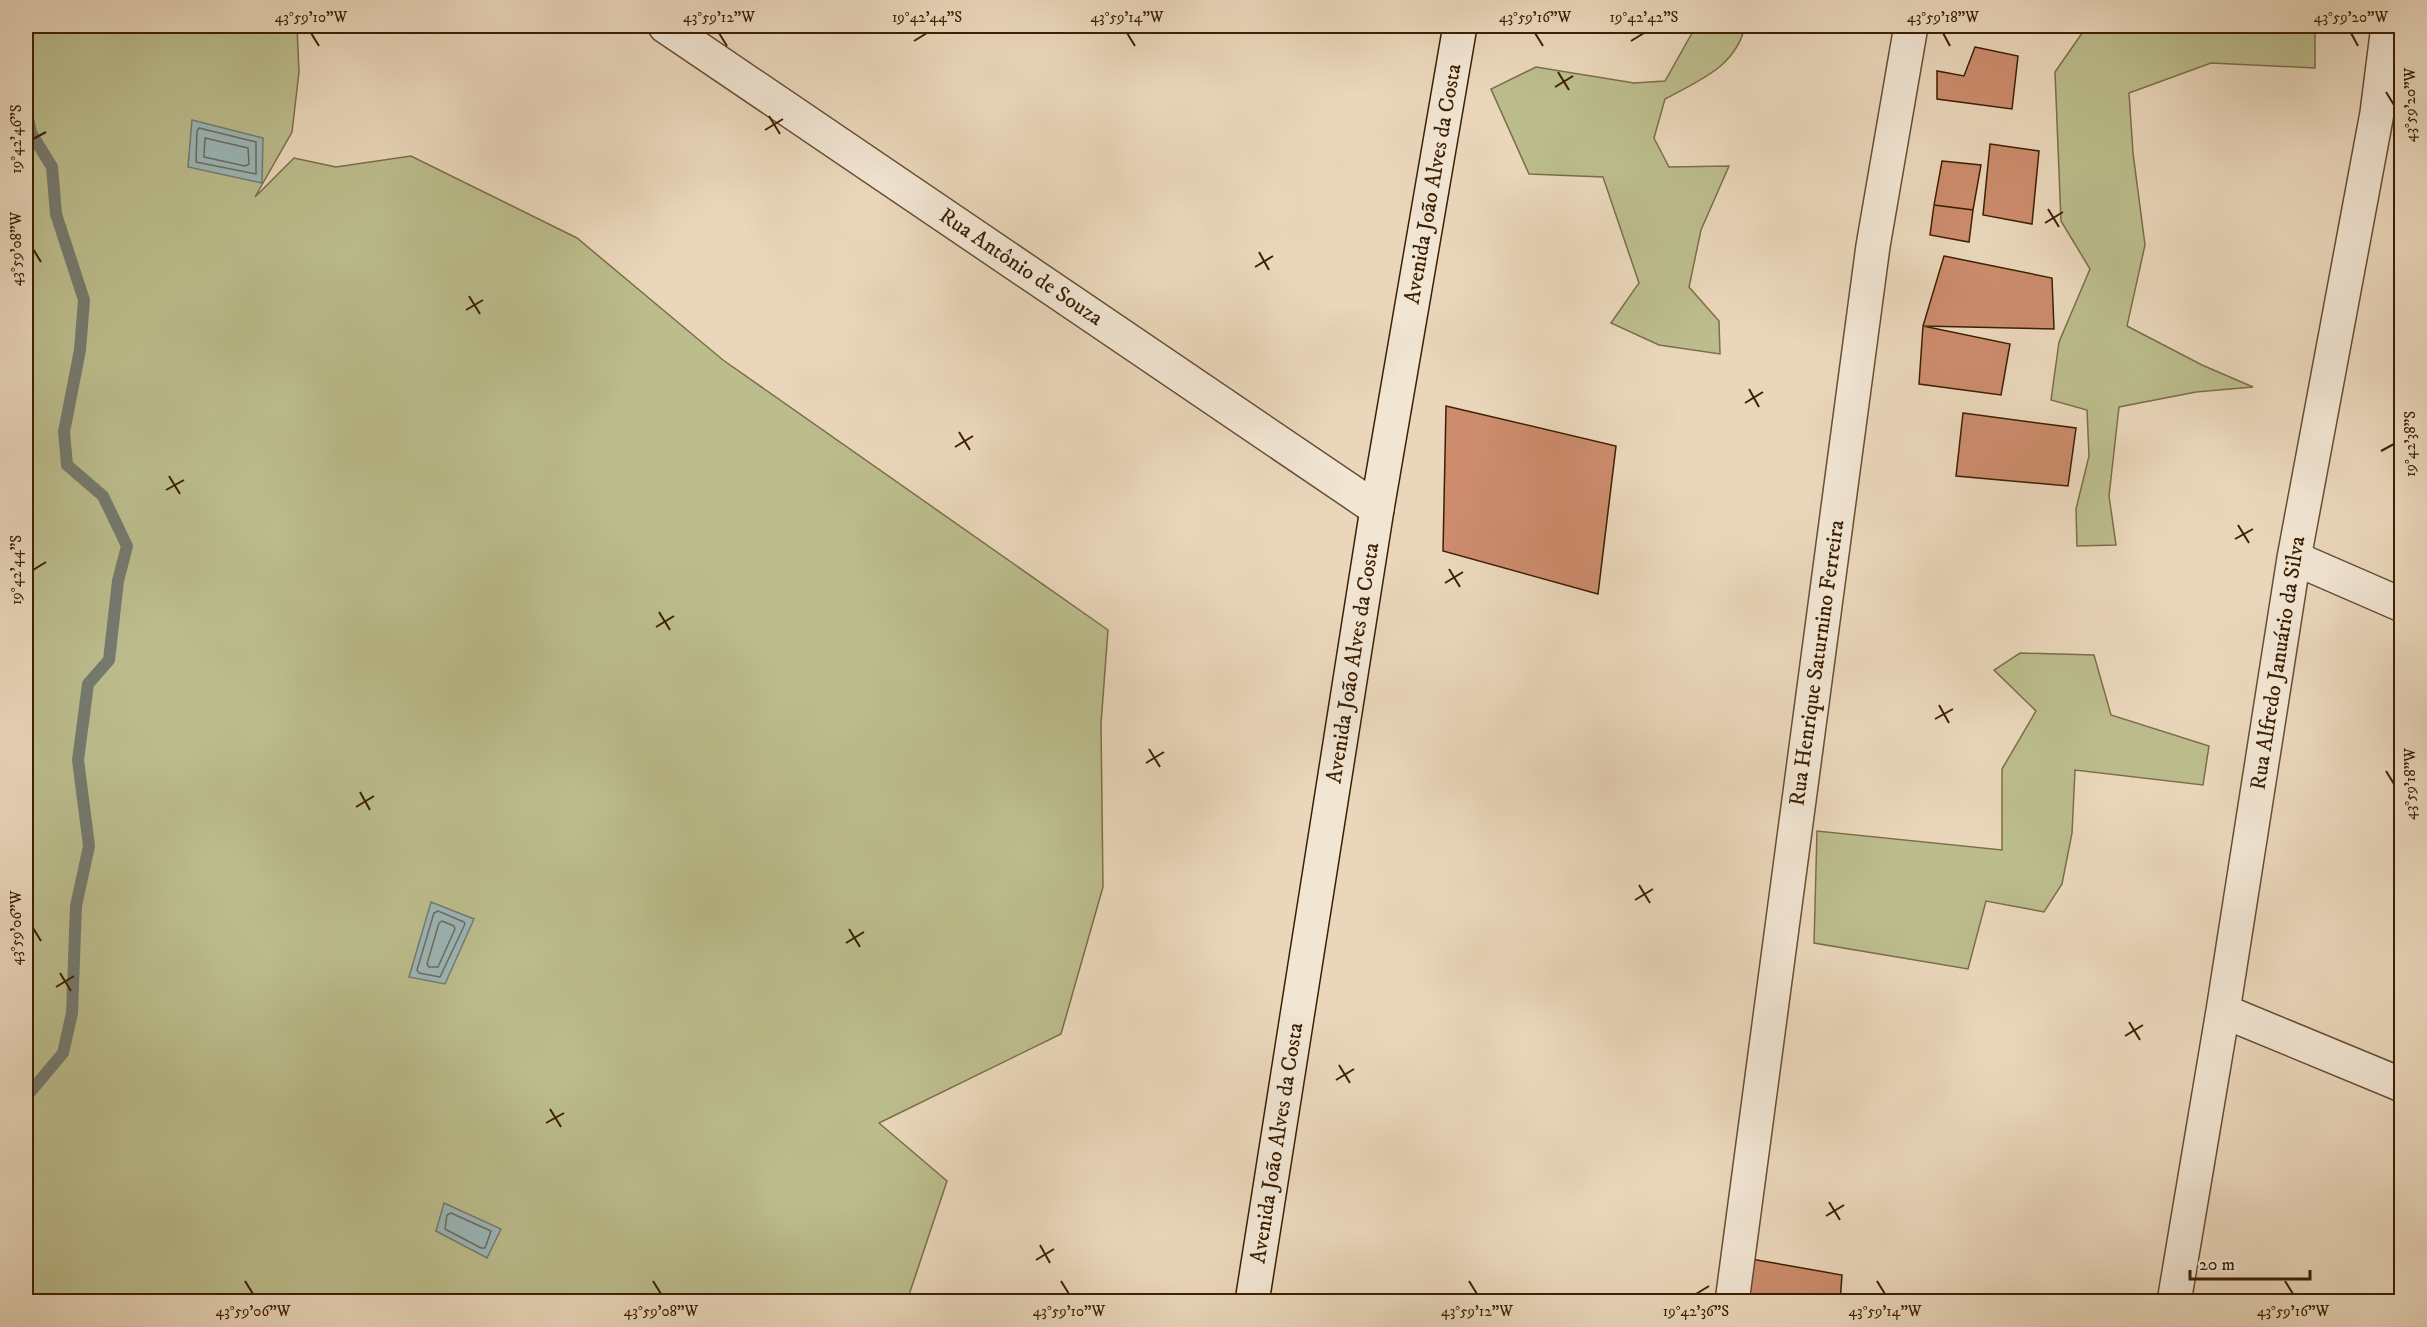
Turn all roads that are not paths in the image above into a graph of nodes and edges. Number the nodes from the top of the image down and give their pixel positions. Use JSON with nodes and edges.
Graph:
{"nodes":[{"id":1,"x":665,"y":26,"type":"edge"},
{"id":2,"x":1460,"y":26,"type":"edge"},
{"id":3,"x":1911,"y":26,"type":"edge"},
{"id":4,"x":2388,"y":26,"type":"edge"},
{"id":5,"x":2389,"y":118,"type":"edge"},
{"id":6,"x":1377,"y":508,"type":"junction"},
{"id":7,"x":2294,"y":558,"type":"junction"},
{"id":8,"x":2402,"y":605,"type":"edge"},
{"id":9,"x":2223,"y":1011,"type":"junction"},
{"id":10,"x":2402,"y":1085,"type":"edge"},
{"id":11,"x":1252,"y":1302,"type":"edge"},
{"id":12,"x":1732,"y":1302,"type":"edge"},
{"id":13,"x":2174,"y":1302,"type":"edge"}],
"edges":[{"from":1,"to":6,"type":"street","name":"Rua Antônio de Souza"},
{"from":2,"to":6,"type":"street","name":"Avenida João Alves da Costa"},
{"from":3,"to":12,"type":"street","name":"Rua Henrique Saturnino Ferreira"},
{"from":4,"to":5,"type":"street","name":"Rua Alfredo Januário da Silva"},
{"from":5,"to":7,"type":"street","name":"Rua Alfredo Januário da Silva"},
{"from":6,"to":11,"type":"street","name":"Avenida João Alves da Costa"},
{"from":7,"to":8,"type":"street"},
{"from":7,"to":9,"type":"street","name":"Rua Alfredo Januário da Silva"},
{"from":9,"to":10,"type":"street"},
{"from":9,"to":13,"type":"street","name":"Rua Alfredo Januário da Silva"}]}
